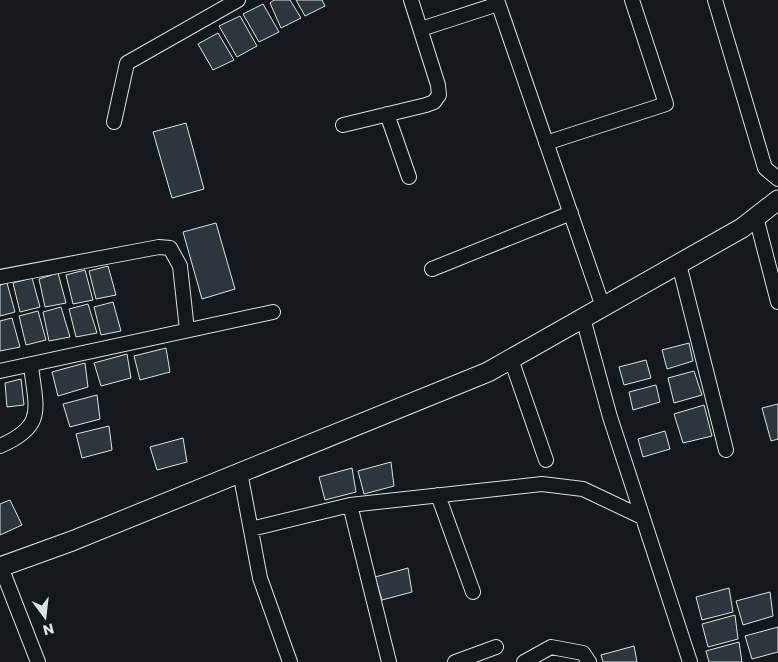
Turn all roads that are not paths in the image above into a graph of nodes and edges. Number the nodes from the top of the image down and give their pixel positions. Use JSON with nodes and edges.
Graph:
{"nodes":[{"id":1,"x":238,"y":0,"type":"edge"},
{"id":2,"x":411,"y":0,"type":"edge"},
{"id":3,"x":632,"y":0,"type":"edge"},
{"id":4,"x":715,"y":0,"type":"edge"},
{"id":5,"x":497,"y":2,"type":"edge"},
{"id":6,"x":421,"y":29,"type":"junction"},
{"id":7,"x":387,"y":114,"type":"junction"},
{"id":8,"x":114,"y":122,"type":"dead end"},
{"id":9,"x":343,"y":125,"type":"dead end"},
{"id":10,"x":546,"y":143,"type":"junction"},
{"id":11,"x":410,"y":177,"type":"dead end"},
{"id":12,"x":778,"y":179,"type":"edge"},
{"id":13,"x":778,"y":200,"type":"edge"},
{"id":14,"x":571,"y":212,"type":"junction"},
{"id":15,"x":756,"y":217,"type":"junction"},
{"id":16,"x":679,"y":264,"type":"junction"},
{"id":17,"x":432,"y":269,"type":"dead end"},
{"id":18,"x":0,"y":278,"type":"edge"},
{"id":19,"x":778,"y":302,"type":"edge"},
{"id":20,"x":604,"y":306,"type":"junction"},
{"id":21,"x":273,"y":312,"type":"dead end"},
{"id":22,"x":583,"y":318,"type":"junction"},
{"id":23,"x":187,"y":330,"type":"junction"},
{"id":24,"x":511,"y":359,"type":"junction"},
{"id":25,"x":31,"y":366,"type":"junction"},
{"id":26,"x":0,"y":371,"type":"edge"},
{"id":27,"x":0,"y":446,"type":"edge"},
{"id":28,"x":726,"y":450,"type":"dead end"},
{"id":29,"x":546,"y":460,"type":"dead end"},
{"id":30,"x":240,"y":472,"type":"junction"},
{"id":31,"x":438,"y":495,"type":"junction"},
{"id":32,"x":350,"y":505,"type":"junction"},
{"id":33,"x":642,"y":517,"type":"junction"},
{"id":34,"x":250,"y":529,"type":"junction"},
{"id":35,"x":0,"y":567,"type":"edge"},
{"id":36,"x":473,"y":592,"type":"dead end"},
{"id":37,"x":496,"y":647,"type":"dead end"},
{"id":38,"x":38,"y":662,"type":"edge"},
{"id":39,"x":290,"y":662,"type":"edge"},
{"id":40,"x":389,"y":662,"type":"edge"},
{"id":41,"x":455,"y":662,"type":"edge"},
{"id":42,"x":524,"y":662,"type":"edge"},
{"id":43,"x":589,"y":662,"type":"edge"},
{"id":44,"x":690,"y":662,"type":"edge"}],
"edges":[{"from":1,"to":8,"type":"street"},
{"from":2,"to":6,"type":"street"},
{"from":3,"to":10,"type":"street"},
{"from":4,"to":12,"type":"street"},
{"from":5,"to":6,"type":"street"},
{"from":5,"to":10,"type":"street"},
{"from":6,"to":7,"type":"street"},
{"from":7,"to":9,"type":"street"},
{"from":7,"to":11,"type":"street"},
{"from":10,"to":14,"type":"street"},
{"from":13,"to":15,"type":"street"},
{"from":14,"to":17,"type":"street"},
{"from":14,"to":20,"type":"street"},
{"from":15,"to":16,"type":"street"},
{"from":15,"to":19,"type":"street"},
{"from":16,"to":20,"type":"street"},
{"from":16,"to":28,"type":"street"},
{"from":18,"to":23,"type":"street"},
{"from":20,"to":22,"type":"street"},
{"from":21,"to":23,"type":"street"},
{"from":22,"to":24,"type":"street"},
{"from":22,"to":33,"type":"street"},
{"from":23,"to":25,"type":"street"},
{"from":24,"to":29,"type":"street"},
{"from":24,"to":30,"type":"street"},
{"from":25,"to":26,"type":"street"},
{"from":25,"to":27,"type":"street"},
{"from":30,"to":34,"type":"street"},
{"from":30,"to":35,"type":"street"},
{"from":31,"to":32,"type":"street"},
{"from":31,"to":33,"type":"street"},
{"from":31,"to":36,"type":"street"},
{"from":32,"to":34,"type":"street"},
{"from":32,"to":40,"type":"street"},
{"from":33,"to":44,"type":"street"},
{"from":34,"to":39,"type":"street"},
{"from":35,"to":38,"type":"street"},
{"from":37,"to":41,"type":"street"},
{"from":42,"to":43,"type":"street"}]}
